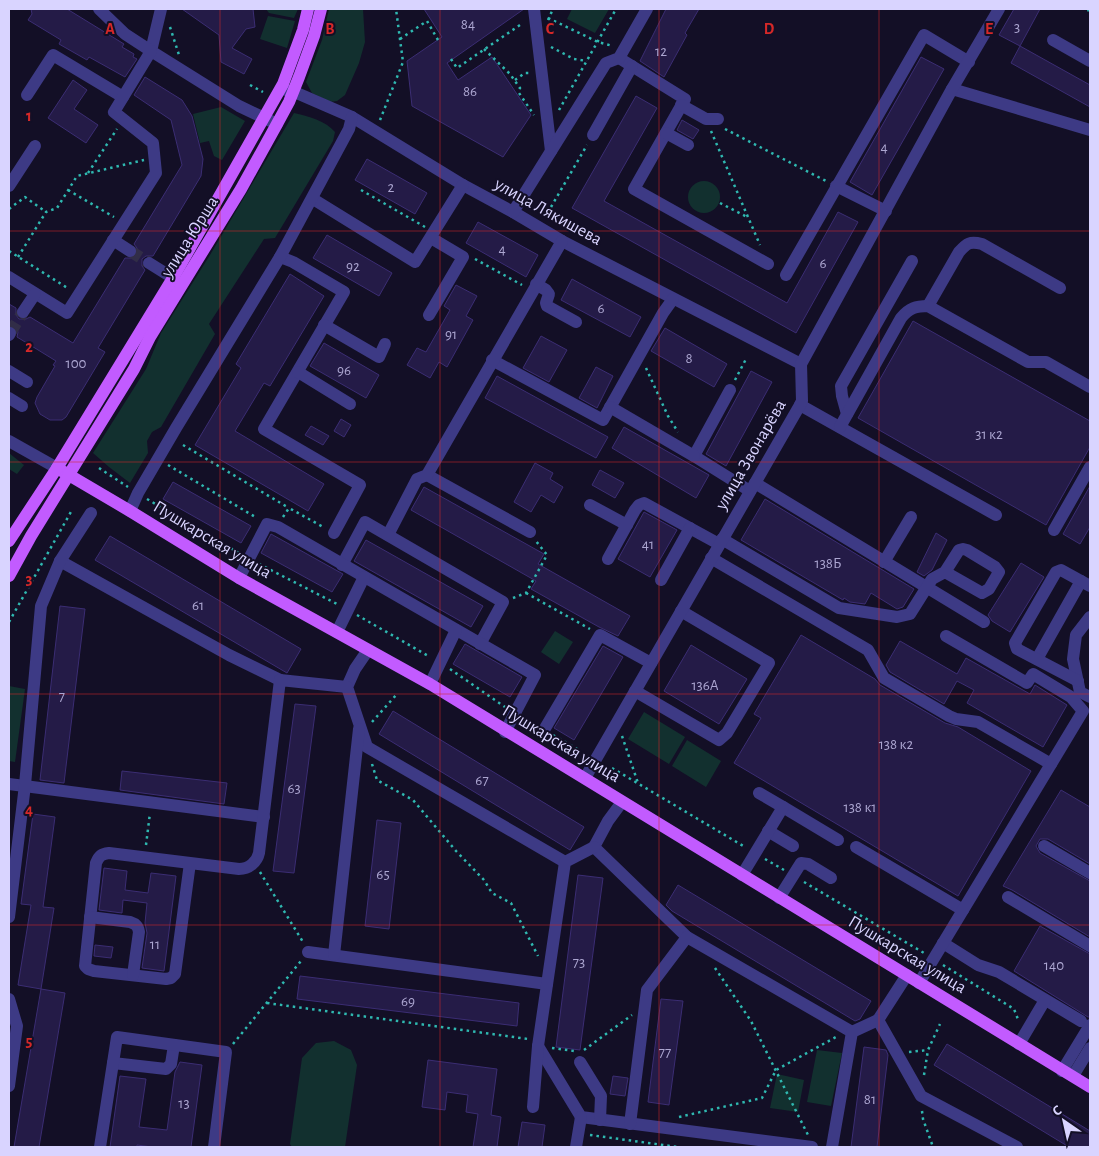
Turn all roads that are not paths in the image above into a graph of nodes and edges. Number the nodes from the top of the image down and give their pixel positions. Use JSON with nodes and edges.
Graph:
{"nodes":[{"id":1,"x":99,"y":9,"type":"edge"},
{"id":2,"x":161,"y":9,"type":"edge"},
{"id":3,"x":308,"y":9,"type":"edge"},
{"id":4,"x":321,"y":9,"type":"edge"},
{"id":5,"x":647,"y":9,"type":"edge"},
{"id":6,"x":999,"y":9,"type":"edge"},
{"id":7,"x":534,"y":10,"type":"edge"},
{"id":8,"x":1052,"y":40,"type":"dead end"},
{"id":9,"x":151,"y":51,"type":"junction"},
{"id":10,"x":622,"y":54,"type":"junction"},
{"id":11,"x":1090,"y":61,"type":"edge"},
{"id":12,"x":969,"y":62,"type":"junction"},
{"id":13,"x":632,"y":66,"type":"junction"},
{"id":14,"x":952,"y":89,"type":"junction"},
{"id":15,"x":287,"y":90,"type":"junction"},
{"id":16,"x":27,"y":94,"type":"dead end"},
{"id":17,"x":123,"y":97,"type":"junction"},
{"id":18,"x":681,"y":106,"type":"junction"},
{"id":19,"x":352,"y":118,"type":"junction"},
{"id":20,"x":262,"y":119,"type":"junction"},
{"id":21,"x":712,"y":119,"type":"road end"},
{"id":22,"x":277,"y":124,"type":"junction"},
{"id":23,"x":1090,"y":130,"type":"edge"},
{"id":24,"x":666,"y":133,"type":"junction"},
{"id":25,"x":593,"y":135,"type":"road end"},
{"id":26,"x":688,"y":145,"type":"dead end"},
{"id":27,"x":35,"y":146,"type":"dead end"},
{"id":28,"x":551,"y":151,"type":"junction"},
{"id":29,"x":463,"y":185,"type":"junction"},
{"id":30,"x":9,"y":186,"type":"edge"},
{"id":31,"x":836,"y":186,"type":"junction"},
{"id":32,"x":313,"y":199,"type":"junction"},
{"id":33,"x":886,"y":211,"type":"junction"},
{"id":34,"x":513,"y":212,"type":"junction"},
{"id":35,"x":433,"y":235,"type":"junction"},
{"id":36,"x":113,"y":240,"type":"junction"},
{"id":37,"x":562,"y":241,"type":"junction"},
{"id":38,"x":130,"y":251,"type":"tunnel mouth"},
{"id":39,"x":280,"y":257,"type":"junction"},
{"id":40,"x":912,"y":261,"type":"dead end"},
{"id":41,"x":149,"y":263,"type":"tunnel mouth"},
{"id":42,"x":768,"y":264,"type":"road end"},
{"id":43,"x":786,"y":275,"type":"dead end"},
{"id":44,"x":9,"y":277,"type":"edge"},
{"id":45,"x":177,"y":281,"type":"junction"},
{"id":46,"x":534,"y":288,"type":"junction"},
{"id":47,"x":1060,"y":288,"type":"dead end"},
{"id":48,"x":35,"y":294,"type":"junction"},
{"id":49,"x":673,"y":299,"type":"junction"},
{"id":50,"x":928,"y":306,"type":"junction"},
{"id":51,"x":22,"y":312,"type":"tunnel mouth"},
{"id":52,"x":429,"y":315,"type":"dead end"},
{"id":53,"x":576,"y":322,"type":"dead end"},
{"id":54,"x":324,"y":325,"type":"junction"},
{"id":55,"x":385,"y":344,"type":"dead end"},
{"id":56,"x":492,"y":360,"type":"junction"},
{"id":57,"x":801,"y":364,"type":"junction"},
{"id":58,"x":9,"y":372,"type":"edge"},
{"id":59,"x":298,"y":372,"type":"junction"},
{"id":60,"x":27,"y":382,"type":"dead end"},
{"id":61,"x":1090,"y":387,"type":"edge"},
{"id":62,"x":730,"y":390,"type":"road end"},
{"id":63,"x":9,"y":398,"type":"edge"},
{"id":64,"x":350,"y":404,"type":"dead end"},
{"id":65,"x":800,"y":404,"type":"junction"},
{"id":66,"x":22,"y":406,"type":"dead end"},
{"id":67,"x":610,"y":407,"type":"junction"},
{"id":68,"x":847,"y":414,"type":"junction"},
{"id":69,"x":840,"y":427,"type":"junction"},
{"id":70,"x":9,"y":441,"type":"edge"},
{"id":71,"x":694,"y":456,"type":"junction"},
{"id":72,"x":1090,"y":467,"type":"edge"},
{"id":73,"x":57,"y":468,"type":"junction"},
{"id":74,"x":69,"y":475,"type":"junction"},
{"id":75,"x":427,"y":475,"type":"junction"},
{"id":76,"x":752,"y":487,"type":"junction"},
{"id":77,"x":590,"y":505,"type":"dead end"},
{"id":78,"x":130,"y":511,"type":"junction"},
{"id":79,"x":91,"y":513,"type":"dead end"},
{"id":80,"x":996,"y":515,"type":"dead end"},
{"id":81,"x":910,"y":517,"type":"dead end"},
{"id":82,"x":627,"y":525,"type":"junction"},
{"id":83,"x":690,"y":528,"type":"junction"},
{"id":84,"x":1054,"y":530,"type":"dead end"},
{"id":85,"x":530,"y":532,"type":"road end"},
{"id":86,"x":334,"y":533,"type":"road end"},
{"id":87,"x":388,"y":535,"type":"junction"},
{"id":88,"x":9,"y":541,"type":"edge"},
{"id":89,"x":721,"y":541,"type":"junction"},
{"id":90,"x":712,"y":558,"type":"junction"},
{"id":91,"x":608,"y":559,"type":"dead end"},
{"id":92,"x":60,"y":561,"type":"junction"},
{"id":93,"x":884,"y":562,"type":"junction"},
{"id":94,"x":342,"y":565,"type":"junction"},
{"id":95,"x":945,"y":572,"type":"dead end"},
{"id":96,"x":9,"y":576,"type":"edge"},
{"id":97,"x":364,"y":577,"type":"junction"},
{"id":98,"x":239,"y":578,"type":"junction"},
{"id":99,"x":661,"y":580,"type":"dead end"},
{"id":100,"x":1085,"y":583,"type":"edge"},
{"id":101,"x":927,"y":588,"type":"junction"},
{"id":102,"x":681,"y":611,"type":"junction"},
{"id":103,"x":1090,"y":617,"type":"edge"},
{"id":104,"x":984,"y":622,"type":"dead end"},
{"id":105,"x":456,"y":630,"type":"junction"},
{"id":106,"x":337,"y":632,"type":"junction"},
{"id":107,"x":946,"y":636,"type":"dead end"},
{"id":108,"x":480,"y":644,"type":"junction"},
{"id":109,"x":368,"y":650,"type":"junction"},
{"id":110,"x":1037,"y":659,"type":"junction"},
{"id":111,"x":651,"y":663,"type":"junction"},
{"id":112,"x":280,"y":680,"type":"junction"},
{"id":113,"x":1078,"y":682,"type":"junction"},
{"id":114,"x":430,"y":684,"type":"junction"},
{"id":115,"x":347,"y":687,"type":"junction"},
{"id":116,"x":635,"y":691,"type":"junction"},
{"id":117,"x":1090,"y":697,"type":"edge"},
{"id":118,"x":364,"y":725,"type":"junction"},
{"id":119,"x":544,"y":730,"type":"road end"},
{"id":120,"x":505,"y":732,"type":"junction"},
{"id":121,"x":1051,"y":764,"type":"junction"},
{"id":122,"x":585,"y":778,"type":"junction"},
{"id":123,"x":9,"y":784,"type":"edge"},
{"id":124,"x":25,"y":785,"type":"junction"},
{"id":125,"x":759,"y":793,"type":"dead end"},
{"id":126,"x":622,"y":802,"type":"junction"},
{"id":127,"x":783,"y":807,"type":"junction"},
{"id":128,"x":264,"y":817,"type":"junction"},
{"id":129,"x":768,"y":831,"type":"junction"},
{"id":130,"x":838,"y":840,"type":"dead end"},
{"id":131,"x":793,"y":846,"type":"dead end"},
{"id":132,"x":1044,"y":846,"type":"dead end"},
{"id":133,"x":594,"y":847,"type":"junction"},
{"id":134,"x":856,"y":847,"type":"dead end"},
{"id":135,"x":566,"y":862,"type":"junction"},
{"id":136,"x":190,"y":863,"type":"junction"},
{"id":137,"x":1090,"y":873,"type":"edge"},
{"id":138,"x":742,"y":875,"type":"junction"},
{"id":139,"x":831,"y":878,"type":"dead end"},
{"id":140,"x":1008,"y":897,"type":"dead end"},
{"id":141,"x":779,"y":898,"type":"junction"},
{"id":142,"x":963,"y":910,"type":"junction"},
{"id":143,"x":9,"y":917,"type":"edge"},
{"id":144,"x":90,"y":917,"type":"junction"},
{"id":145,"x":687,"y":937,"type":"junction"},
{"id":146,"x":943,"y":944,"type":"junction"},
{"id":147,"x":1090,"y":946,"type":"edge"},
{"id":148,"x":308,"y":952,"type":"road end"},
{"id":149,"x":334,"y":955,"type":"junction"},
{"id":150,"x":906,"y":975,"type":"junction"},
{"id":151,"x":133,"y":976,"type":"junction"},
{"id":152,"x":919,"y":983,"type":"junction"},
{"id":153,"x":547,"y":984,"type":"junction"},
{"id":154,"x":9,"y":999,"type":"edge"},
{"id":155,"x":1045,"y":1000,"type":"junction"},
{"id":156,"x":878,"y":1020,"type":"junction"},
{"id":157,"x":1086,"y":1023,"type":"edge"},
{"id":158,"x":850,"y":1031,"type":"junction"},
{"id":159,"x":539,"y":1043,"type":"junction"},
{"id":160,"x":1019,"y":1044,"type":"junction"},
{"id":161,"x":174,"y":1045,"type":"junction"},
{"id":162,"x":1090,"y":1048,"type":"edge"},
{"id":163,"x":580,"y":1062,"type":"dead end"},
{"id":164,"x":113,"y":1063,"type":"junction"},
{"id":165,"x":1068,"y":1074,"type":"junction"},
{"id":166,"x":9,"y":1086,"type":"edge"},
{"id":167,"x":1090,"y":1087,"type":"edge"},
{"id":168,"x":533,"y":1107,"type":"dead end"},
{"id":169,"x":581,"y":1117,"type":"junction"},
{"id":170,"x":600,"y":1120,"type":"junction"},
{"id":171,"x":630,"y":1124,"type":"junction"},
{"id":172,"x":811,"y":1143,"type":"edge"},
{"id":173,"x":100,"y":1147,"type":"edge"},
{"id":174,"x":214,"y":1147,"type":"edge"},
{"id":175,"x":576,"y":1147,"type":"edge"},
{"id":176,"x":832,"y":1147,"type":"edge"},
{"id":177,"x":1017,"y":1147,"type":"edge"}],
"edges":[{"from":1,"to":9,"type":"street"},
{"from":2,"to":9,"type":"street"},
{"from":3,"to":15,"type":"main road","name":"улица Юрша"},
{"from":4,"to":15,"type":"main road","name":"улица Юрша"},
{"from":5,"to":10,"type":"street"},
{"from":6,"to":12,"type":"street"},
{"from":7,"to":28,"type":"street"},
{"from":8,"to":11,"type":"street"},
{"from":9,"to":17,"type":"street"},
{"from":9,"to":20,"type":"street"},
{"from":10,"to":13,"type":"street"},
{"from":10,"to":28,"type":"street"},
{"from":12,"to":14,"type":"street"},
{"from":12,"to":31,"type":"street"},
{"from":13,"to":18,"type":"street"},
{"from":13,"to":25,"type":"street"},
{"from":14,"to":23,"type":"street"},
{"from":14,"to":33,"type":"street"},
{"from":15,"to":19,"type":"street","name":"улица Лякишева"},
{"from":15,"to":20,"type":"main road","name":"улица Юрша"},
{"from":15,"to":22,"type":"main road","name":"улица Юрша"},
{"from":16,"to":17,"type":"street"},
{"from":17,"to":36,"type":"street"},
{"from":18,"to":21,"type":"street"},
{"from":18,"to":24,"type":"street"},
{"from":19,"to":29,"type":"street","name":"улица Лякишева"},
{"from":19,"to":32,"type":"street"},
{"from":20,"to":22,"type":"street"},
{"from":20,"to":45,"type":"main road","name":"улица Юрша"},
{"from":22,"to":45,"type":"main road","name":"улица Юрша"},
{"from":24,"to":26,"type":"street"},
{"from":24,"to":42,"type":"street"},
{"from":27,"to":30,"type":"street"},
{"from":28,"to":34,"type":"street"},
{"from":29,"to":34,"type":"street","name":"улица Лякишева"},
{"from":29,"to":35,"type":"street"},
{"from":31,"to":33,"type":"street"},
{"from":31,"to":43,"type":"street"},
{"from":32,"to":35,"type":"street"},
{"from":32,"to":39,"type":"street"},
{"from":33,"to":57,"type":"street"},
{"from":34,"to":37,"type":"street","name":"улица Лякишева"},
{"from":35,"to":52,"type":"street"},
{"from":36,"to":38,"type":"street"},
{"from":36,"to":48,"type":"street"},
{"from":37,"to":46,"type":"street"},
{"from":37,"to":49,"type":"street","name":"улица Лякишева"},
{"from":39,"to":54,"type":"street"},
{"from":39,"to":78,"type":"street"},
{"from":40,"to":68,"type":"street"},
{"from":41,"to":45,"type":"street"},
{"from":44,"to":48,"type":"street"},
{"from":45,"to":73,"type":"main road","name":"улица Юрша"},
{"from":45,"to":74,"type":"main road","name":"улица Юрша"},
{"from":46,"to":53,"type":"street"},
{"from":46,"to":56,"type":"street"},
{"from":47,"to":50,"type":"street"},
{"from":48,"to":51,"type":"street"},
{"from":49,"to":57,"type":"street","name":"улица Лякишева"},
{"from":49,"to":67,"type":"street"},
{"from":50,"to":61,"type":"street"},
{"from":50,"to":68,"type":"street"},
{"from":54,"to":55,"type":"street"},
{"from":54,"to":59,"type":"street"},
{"from":56,"to":67,"type":"street"},
{"from":56,"to":75,"type":"street"},
{"from":57,"to":65,"type":"street","name":"улица Звонарёва"},
{"from":58,"to":60,"type":"street"},
{"from":59,"to":64,"type":"street"},
{"from":59,"to":86,"type":"street"},
{"from":62,"to":71,"type":"street"},
{"from":63,"to":66,"type":"street"},
{"from":65,"to":69,"type":"street"},
{"from":65,"to":76,"type":"street","name":"улица Звонарёва"},
{"from":67,"to":71,"type":"street"},
{"from":68,"to":69,"type":"street"},
{"from":69,"to":80,"type":"street"},
{"from":70,"to":73,"type":"street","name":"Пушкарская улица"},
{"from":71,"to":76,"type":"street"},
{"from":72,"to":84,"type":"street"},
{"from":73,"to":74,"type":"main road","name":"Пушкарская улица"},
{"from":73,"to":88,"type":"main road","name":"улица Юрша"},
{"from":74,"to":78,"type":"main road","name":"Пушкарская улица"},
{"from":74,"to":96,"type":"main road","name":"улица Юрша"},
{"from":75,"to":85,"type":"street"},
{"from":75,"to":87,"type":"street"},
{"from":76,"to":89,"type":"street","name":"улица Звонарёва"},
{"from":76,"to":93,"type":"street"},
{"from":77,"to":82,"type":"street"},
{"from":78,"to":98,"type":"main road","name":"Пушкарская улица"},
{"from":79,"to":92,"type":"street"},
{"from":81,"to":93,"type":"street"},
{"from":82,"to":83,"type":"street"},
{"from":82,"to":91,"type":"street"},
{"from":83,"to":89,"type":"street"},
{"from":83,"to":99,"type":"street"},
{"from":87,"to":94,"type":"street"},
{"from":87,"to":108,"type":"street"},
{"from":89,"to":90,"type":"street","name":"улица Звонарёва"},
{"from":89,"to":101,"type":"street"},
{"from":90,"to":102,"type":"street","name":"улица Звонарёва"},
{"from":90,"to":121,"type":"street"},
{"from":92,"to":112,"type":"street"},
{"from":92,"to":124,"type":"street"},
{"from":93,"to":101,"type":"street"},
{"from":94,"to":97,"type":"street"},
{"from":94,"to":98,"type":"street"},
{"from":95,"to":101,"type":"street"},
{"from":97,"to":105,"type":"street"},
{"from":97,"to":106,"type":"street"},
{"from":98,"to":106,"type":"main road","name":"Пушкарская улица"},
{"from":100,"to":110,"type":"street"},
{"from":100,"to":110,"type":"street"},
{"from":101,"to":104,"type":"street"},
{"from":102,"to":111,"type":"street","name":"улица Звонарёва"},
{"from":102,"to":116,"type":"street"},
{"from":103,"to":113,"type":"street"},
{"from":105,"to":108,"type":"street"},
{"from":105,"to":114,"type":"street"},
{"from":106,"to":109,"type":"main road","name":"Пушкарская улица"},
{"from":107,"to":121,"type":"street"},
{"from":108,"to":120,"type":"street"},
{"from":109,"to":114,"type":"main road","name":"Пушкарская улица"},
{"from":109,"to":115,"type":"street"},
{"from":110,"to":113,"type":"street"},
{"from":111,"to":116,"type":"street","name":"улица Звонарёва"},
{"from":111,"to":119,"type":"street"},
{"from":112,"to":115,"type":"street"},
{"from":112,"to":128,"type":"street"},
{"from":113,"to":117,"type":"street"},
{"from":114,"to":120,"type":"main road","name":"Пушкарская улица"},
{"from":115,"to":118,"type":"street"},
{"from":116,"to":122,"type":"street","name":"улица Звонарёва"},
{"from":118,"to":135,"type":"street"},
{"from":118,"to":149,"type":"street"},
{"from":120,"to":122,"type":"main road","name":"Пушкарская улица"},
{"from":121,"to":142,"type":"street"},
{"from":122,"to":126,"type":"main road","name":"Пушкарская улица"},
{"from":123,"to":124,"type":"street"},
{"from":124,"to":128,"type":"street"},
{"from":124,"to":143,"type":"street"},
{"from":125,"to":127,"type":"street"},
{"from":126,"to":133,"type":"street"},
{"from":126,"to":138,"type":"main road","name":"Пушкарская улица"},
{"from":127,"to":129,"type":"street"},
{"from":127,"to":130,"type":"street"},
{"from":128,"to":136,"type":"street"},
{"from":129,"to":131,"type":"street"},
{"from":129,"to":138,"type":"street"},
{"from":132,"to":137,"type":"street"},
{"from":133,"to":135,"type":"street"},
{"from":133,"to":145,"type":"street"},
{"from":134,"to":142,"type":"street"},
{"from":135,"to":153,"type":"street"},
{"from":136,"to":144,"type":"street"},
{"from":136,"to":151,"type":"street"},
{"from":138,"to":141,"type":"main road","name":"Пушкарская улица"},
{"from":139,"to":141,"type":"street"},
{"from":140,"to":147,"type":"street"},
{"from":141,"to":150,"type":"main road","name":"Пушкарская улица"},
{"from":142,"to":146,"type":"street"},
{"from":144,"to":151,"type":"street"},
{"from":144,"to":151,"type":"street"},
{"from":145,"to":158,"type":"street"},
{"from":145,"to":171,"type":"street"},
{"from":146,"to":152,"type":"street"},
{"from":146,"to":155,"type":"street"},
{"from":148,"to":149,"type":"street"},
{"from":149,"to":153,"type":"street"},
{"from":150,"to":152,"type":"main road","name":"Пушкарская улица"},
{"from":150,"to":156,"type":"street"},
{"from":152,"to":160,"type":"main road","name":"Пушкарская улица"},
{"from":153,"to":159,"type":"street"},
{"from":154,"to":166,"type":"street"},
{"from":155,"to":157,"type":"street"},
{"from":155,"to":160,"type":"street"},
{"from":156,"to":158,"type":"street"},
{"from":156,"to":177,"type":"street"},
{"from":157,"to":165,"type":"street"},
{"from":158,"to":176,"type":"street"},
{"from":159,"to":168,"type":"street"},
{"from":159,"to":169,"type":"street"},
{"from":160,"to":165,"type":"main road","name":"Пушкарская улица"},
{"from":161,"to":164,"type":"street"},
{"from":161,"to":164,"type":"street"},
{"from":161,"to":174,"type":"street"},
{"from":162,"to":165,"type":"street"},
{"from":163,"to":170,"type":"street"},
{"from":164,"to":173,"type":"street"},
{"from":165,"to":167,"type":"main road","name":"Пушкарская улица"},
{"from":169,"to":170,"type":"street"},
{"from":169,"to":175,"type":"street"},
{"from":170,"to":171,"type":"street"},
{"from":171,"to":172,"type":"street"}]}
